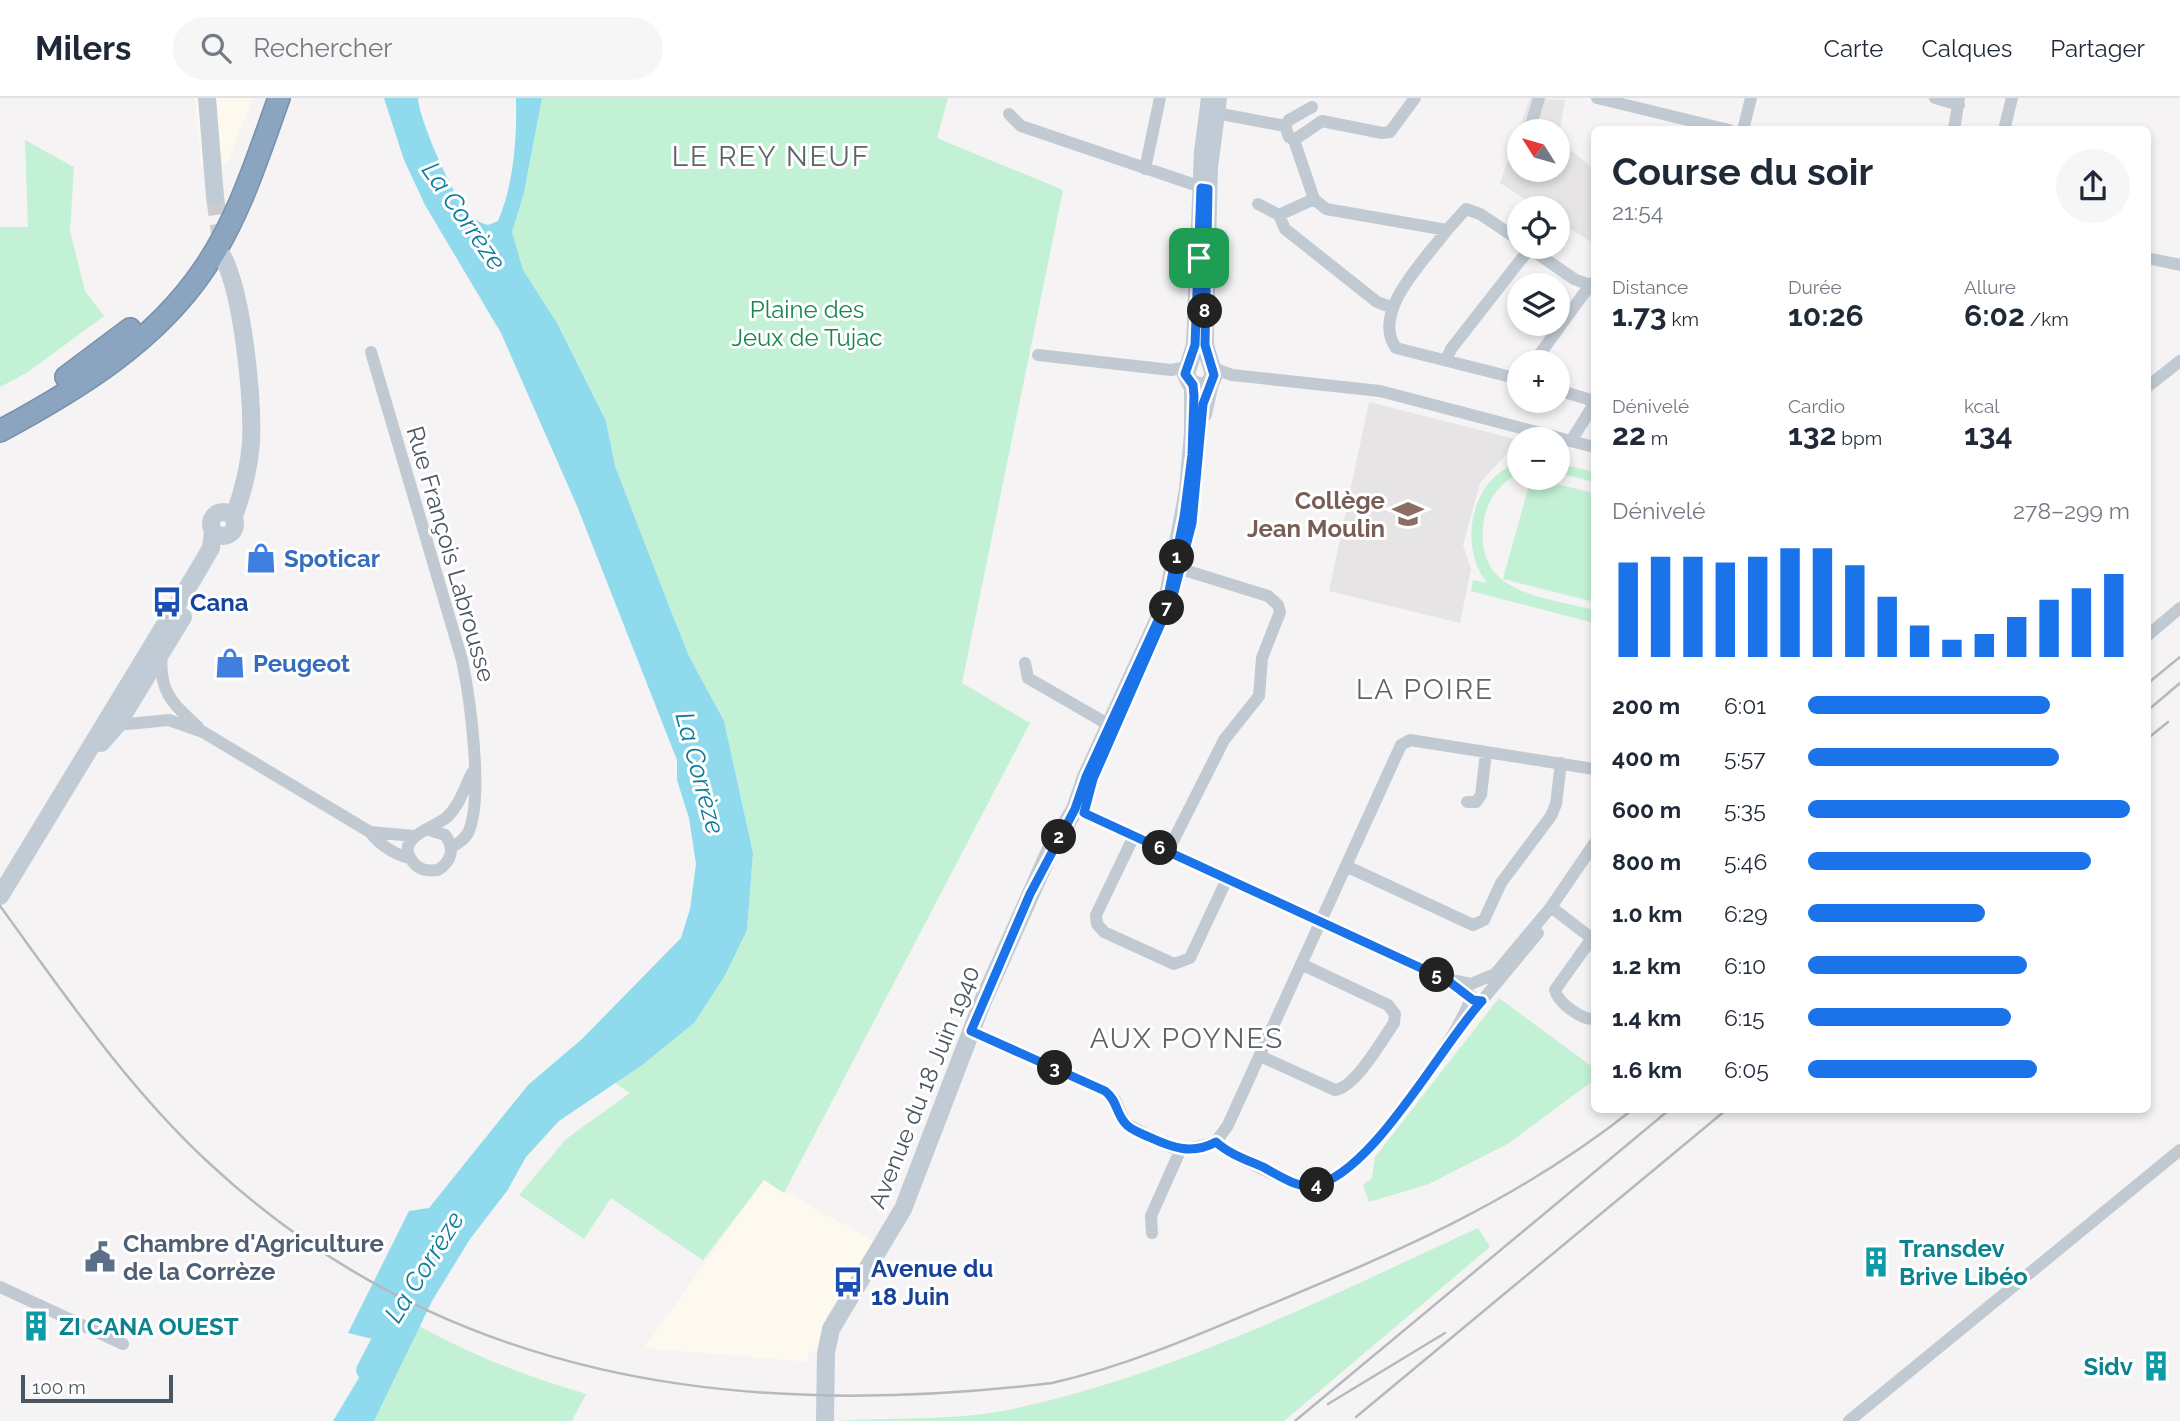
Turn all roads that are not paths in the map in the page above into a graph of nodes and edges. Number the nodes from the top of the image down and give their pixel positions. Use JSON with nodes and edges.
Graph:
{"nodes":[{"id":1,"x":207,"y":98,"type":"edge"},
{"id":2,"x":265,"y":98,"type":"edge"},
{"id":3,"x":279,"y":98,"type":"edge"},
{"id":4,"x":1160,"y":98,"type":"edge"},
{"id":5,"x":1415,"y":98,"type":"edge"},
{"id":6,"x":1539,"y":98,"type":"edge"},
{"id":7,"x":1597,"y":98,"type":"edge"},
{"id":8,"x":1751,"y":98,"type":"edge"},
{"id":9,"x":1936,"y":98,"type":"edge"},
{"id":10,"x":2005,"y":98,"type":"edge"},
{"id":11,"x":2012,"y":98,"type":"edge"},
{"id":12,"x":1959,"y":101,"type":"edge"},
{"id":13,"x":1311,"y":102,"type":"edge"},
{"id":14,"x":1214,"y":105,"type":"edge"},
{"id":15,"x":1009,"y":114,"type":"dead end"},
{"id":16,"x":1533,"y":119,"type":"edge"},
{"id":17,"x":1322,"y":121,"type":"junction"},
{"id":18,"x":1285,"y":126,"type":"junction"},
{"id":19,"x":1712,"y":126,"type":"edge"},
{"id":20,"x":1744,"y":126,"type":"edge"},
{"id":21,"x":1955,"y":126,"type":"edge"},
{"id":22,"x":1998,"y":126,"type":"edge"},
{"id":23,"x":2005,"y":126,"type":"edge"},
{"id":24,"x":1294,"y":140,"type":"junction"},
{"id":25,"x":1144,"y":169,"type":"junction"},
{"id":26,"x":1204,"y":189,"type":"junction"},
{"id":27,"x":215,"y":197,"type":"tunnel mouth"},
{"id":28,"x":1314,"y":199,"type":"junction"},
{"id":29,"x":1258,"y":204,"type":"dead end"},
{"id":30,"x":1279,"y":215,"type":"junction"},
{"id":31,"x":1447,"y":230,"type":"junction"},
{"id":32,"x":1507,"y":232,"type":"edge"},
{"id":33,"x":1516,"y":259,"type":"edge"},
{"id":34,"x":1546,"y":259,"type":"edge"},
{"id":35,"x":2151,"y":259,"type":"edge"},
{"id":36,"x":2180,"y":265,"type":"edge"},
{"id":37,"x":1591,"y":283,"type":"edge"},
{"id":38,"x":1591,"y":284,"type":"edge"},
{"id":39,"x":1391,"y":307,"type":"junction"},
{"id":40,"x":1543,"y":350,"type":"edge"},
{"id":41,"x":371,"y":352,"type":"dead end"},
{"id":42,"x":1038,"y":355,"type":"dead end"},
{"id":43,"x":1446,"y":360,"type":"junction"},
{"id":44,"x":2180,"y":361,"type":"edge"},
{"id":45,"x":1197,"y":373,"type":"junction"},
{"id":46,"x":1507,"y":376,"type":"edge"},
{"id":47,"x":2151,"y":384,"type":"edge"},
{"id":48,"x":1570,"y":394,"type":"edge"},
{"id":49,"x":1591,"y":402,"type":"edge"},
{"id":50,"x":1591,"y":408,"type":"edge"},
{"id":51,"x":0,"y":415,"type":"edge"},
{"id":52,"x":0,"y":431,"type":"edge"},
{"id":53,"x":1571,"y":441,"type":"junction"},
{"id":54,"x":1591,"y":446,"type":"edge"},
{"id":55,"x":228,"y":514,"type":"junction"},
{"id":56,"x":1181,"y":569,"type":"junction"},
{"id":57,"x":2180,"y":608,"type":"edge"},
{"id":58,"x":2151,"y":633,"type":"edge"},
{"id":59,"x":159,"y":645,"type":"junction"},
{"id":60,"x":1025,"y":663,"type":"dead end"},
{"id":61,"x":165,"y":690,"type":"junction"},
{"id":62,"x":133,"y":693,"type":"junction"},
{"id":63,"x":114,"y":718,"type":"junction"},
{"id":64,"x":144,"y":721,"type":"junction"},
{"id":65,"x":1113,"y":727,"type":"junction"},
{"id":66,"x":203,"y":732,"type":"junction"},
{"id":67,"x":1486,"y":753,"type":"junction"},
{"id":68,"x":1561,"y":764,"type":"junction"},
{"id":69,"x":1591,"y":769,"type":"edge"},
{"id":70,"x":474,"y":770,"type":"junction"},
{"id":71,"x":1467,"y":802,"type":"dead end"},
{"id":72,"x":472,"y":808,"type":"junction"},
{"id":73,"x":1079,"y":811,"type":"junction"},
{"id":74,"x":450,"y":813,"type":"junction"},
{"id":75,"x":370,"y":832,"type":"junction"},
{"id":76,"x":420,"y":833,"type":"junction"},
{"id":77,"x":1134,"y":836,"type":"junction"},
{"id":78,"x":451,"y":847,"type":"junction"},
{"id":79,"x":1591,"y":849,"type":"edge"},
{"id":80,"x":1168,"y":851,"type":"junction"},
{"id":81,"x":410,"y":858,"type":"junction"},
{"id":82,"x":1591,"y":862,"type":"edge"},
{"id":83,"x":1346,"y":866,"type":"junction"},
{"id":84,"x":1227,"y":879,"type":"junction"},
{"id":85,"x":0,"y":896,"type":"edge"},
{"id":86,"x":1553,"y":909,"type":"junction"},
{"id":87,"x":1319,"y":921,"type":"junction"},
{"id":88,"x":1591,"y":938,"type":"edge"},
{"id":89,"x":1591,"y":942,"type":"edge"},
{"id":90,"x":1301,"y":964,"type":"junction"},
{"id":91,"x":1476,"y":992,"type":"junction"},
{"id":92,"x":1591,"y":1019,"type":"edge"},
{"id":93,"x":973,"y":1032,"type":"junction"},
{"id":94,"x":1260,"y":1056,"type":"junction"},
{"id":95,"x":1216,"y":1142,"type":"junction"},
{"id":96,"x":2180,"y":1150,"type":"edge"},
{"id":97,"x":1181,"y":1151,"type":"junction"},
{"id":98,"x":1152,"y":1233,"type":"dead end"},
{"id":99,"x":0,"y":1287,"type":"edge"},
{"id":100,"x":122,"y":1344,"type":"dead end"},
{"id":101,"x":825,"y":1421,"type":"edge"},
{"id":102,"x":1849,"y":1421,"type":"edge"}],
"edges":[{"from":1,"to":27,"type":"street"},
{"from":2,"to":51,"type":"highway"},
{"from":3,"to":52,"type":"highway"},
{"from":4,"to":25,"type":"street"},
{"from":5,"to":17,"type":"street"},
{"from":6,"to":16,"type":"street"},
{"from":7,"to":19,"type":"street"},
{"from":8,"to":20,"type":"street"},
{"from":9,"to":12,"type":"street"},
{"from":10,"to":22,"type":"street"},
{"from":11,"to":23,"type":"street"},
{"from":12,"to":21,"type":"street"},
{"from":13,"to":17,"type":"street"},
{"from":13,"to":18,"type":"street"},
{"from":14,"to":18,"type":"street"},
{"from":14,"to":26,"type":"street","name":"Avenue du 18 Juin 1940"},
{"from":15,"to":25,"type":"street"},
{"from":17,"to":24,"type":"street"},
{"from":18,"to":24,"type":"street"},
{"from":24,"to":28,"type":"street"},
{"from":25,"to":26,"type":"street"},
{"from":26,"to":45,"type":"street","name":"Avenue du 18 Juin 1940"},
{"from":28,"to":30,"type":"street"},
{"from":28,"to":31,"type":"street"},
{"from":29,"to":30,"type":"street"},
{"from":30,"to":39,"type":"street"},
{"from":31,"to":32,"type":"street"},
{"from":31,"to":39,"type":"street"},
{"from":33,"to":43,"type":"street"},
{"from":34,"to":37,"type":"street"},
{"from":35,"to":36,"type":"street"},
{"from":38,"to":40,"type":"street"},
{"from":39,"to":43,"type":"street"},
{"from":41,"to":70,"type":"street","name":"Rue François Labrousse"},
{"from":42,"to":45,"type":"street"},
{"from":43,"to":46,"type":"street"},
{"from":44,"to":47,"type":"street"},
{"from":45,"to":53,"type":"street"},
{"from":45,"to":56,"type":"street","name":"Avenue du 18 Juin 1940"},
{"from":45,"to":65,"type":"street","name":"Avenue du 18 Juin 1940"},
{"from":48,"to":49,"type":"street"},
{"from":50,"to":53,"type":"street"},
{"from":53,"to":54,"type":"street"},
{"from":55,"to":55,"type":"street"},
{"from":55,"to":59,"type":"street"},
{"from":56,"to":65,"type":"street","name":"Avenue du 18 Juin 1940"},
{"from":56,"to":80,"type":"street"},
{"from":57,"to":58,"type":"street"},
{"from":59,"to":61,"type":"street"},
{"from":59,"to":62,"type":"street"},
{"from":59,"to":63,"type":"street"},
{"from":60,"to":65,"type":"street"},
{"from":61,"to":62,"type":"street"},
{"from":61,"to":66,"type":"street","name":"Rue François Labrousse"},
{"from":62,"to":63,"type":"street"},
{"from":62,"to":64,"type":"street"},
{"from":63,"to":64,"type":"street","name":"Rue François Labrousse"},
{"from":63,"to":85,"type":"street"},
{"from":64,"to":66,"type":"street","name":"Rue François Labrousse"},
{"from":65,"to":73,"type":"street","name":"Avenue du 18 Juin 1940"},
{"from":66,"to":75,"type":"street","name":"Rue François Labrousse"},
{"from":67,"to":68,"type":"street"},
{"from":67,"to":71,"type":"street"},
{"from":67,"to":83,"type":"street"},
{"from":68,"to":69,"type":"street"},
{"from":68,"to":83,"type":"street"},
{"from":70,"to":72,"type":"street","name":"Rue François Labrousse"},
{"from":70,"to":74,"type":"street"},
{"from":72,"to":74,"type":"street"},
{"from":72,"to":78,"type":"street","name":"Rue François Labrousse"},
{"from":73,"to":77,"type":"street"},
{"from":73,"to":93,"type":"street","name":"Avenue du 18 Juin 1940"},
{"from":73,"to":93,"type":"street","name":"Avenue du 18 Juin 1940"},
{"from":74,"to":76,"type":"street"},
{"from":75,"to":76,"type":"street","name":"Rue François Labrousse"},
{"from":75,"to":81,"type":"street","name":"Rue François Labrousse"},
{"from":76,"to":78,"type":"street"},
{"from":76,"to":81,"type":"street"},
{"from":77,"to":80,"type":"street"},
{"from":77,"to":84,"type":"street"},
{"from":78,"to":81,"type":"street","name":"Rue François Labrousse"},
{"from":79,"to":86,"type":"street"},
{"from":80,"to":84,"type":"street"},
{"from":82,"to":86,"type":"street"},
{"from":83,"to":87,"type":"street"},
{"from":84,"to":87,"type":"street"},
{"from":86,"to":88,"type":"street"},
{"from":86,"to":91,"type":"street"},
{"from":87,"to":90,"type":"street"},
{"from":87,"to":91,"type":"street"},
{"from":89,"to":92,"type":"street"},
{"from":90,"to":94,"type":"street"},
{"from":90,"to":94,"type":"street"},
{"from":91,"to":95,"type":"street"},
{"from":93,"to":97,"type":"street"},
{"from":93,"to":101,"type":"street","name":"Avenue du 18 Juin 1940"},
{"from":94,"to":95,"type":"street"},
{"from":95,"to":97,"type":"street"},
{"from":96,"to":102,"type":"street"},
{"from":97,"to":98,"type":"street"},
{"from":99,"to":100,"type":"street"}]}
